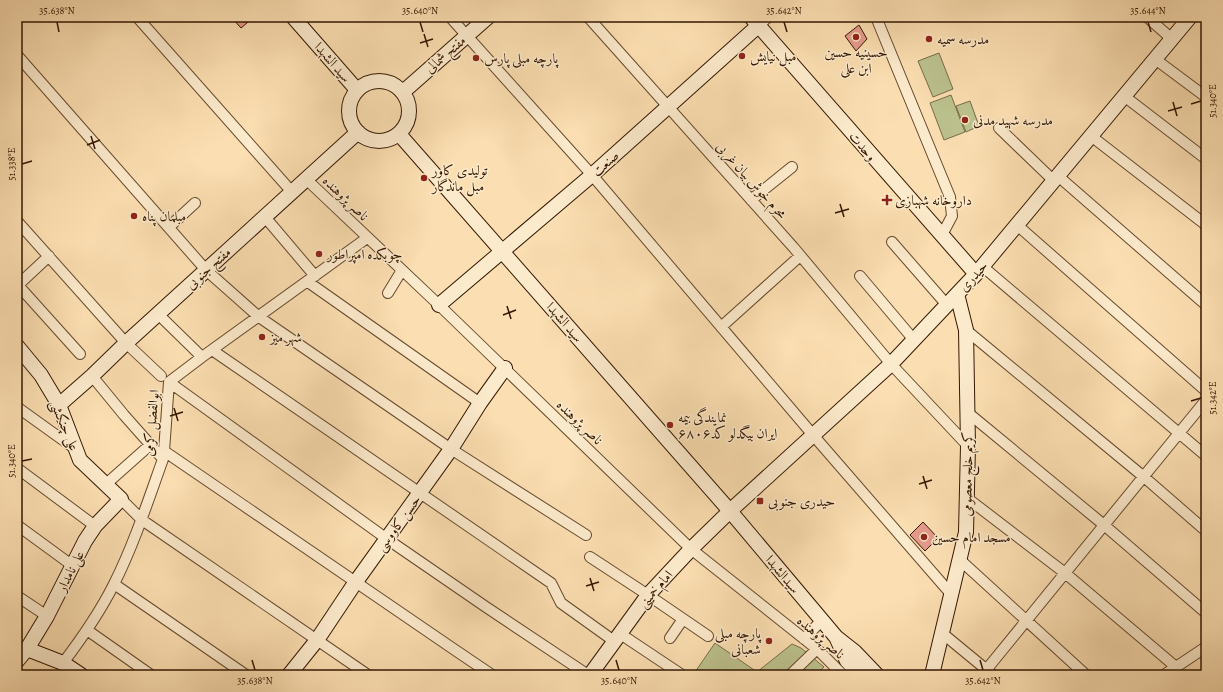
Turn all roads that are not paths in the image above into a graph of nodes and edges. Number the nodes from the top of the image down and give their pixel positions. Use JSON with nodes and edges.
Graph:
{"nodes":[{"id":1,"x":137,"y":17,"type":"edge"},
{"id":2,"x":293,"y":17,"type":"edge"},
{"id":3,"x":450,"y":17,"type":"edge"},
{"id":4,"x":488,"y":17,"type":"edge"},
{"id":5,"x":588,"y":17,"type":"edge"},
{"id":6,"x":876,"y":17,"type":"edge"},
{"id":7,"x":1147,"y":17,"type":"edge"},
{"id":8,"x":1190,"y":17,"type":"edge"},
{"id":9,"x":759,"y":20,"type":"edge"},
{"id":10,"x":466,"y":36,"type":"junction"},
{"id":11,"x":1172,"y":39,"type":"junction"},
{"id":12,"x":17,"y":55,"type":"edge"},
{"id":13,"x":1156,"y":59,"type":"junction"},
{"id":14,"x":357,"y":90,"type":"junction"},
{"id":15,"x":402,"y":92,"type":"junction"},
{"id":16,"x":1124,"y":96,"type":"junction"},
{"id":17,"x":1206,"y":97,"type":"edge"},
{"id":18,"x":668,"y":107,"type":"junction"},
{"id":19,"x":999,"y":128,"type":"dead end"},
{"id":20,"x":358,"y":132,"type":"junction"},
{"id":21,"x":399,"y":134,"type":"junction"},
{"id":22,"x":1091,"y":136,"type":"junction"},
{"id":23,"x":1206,"y":159,"type":"edge"},
{"id":24,"x":792,"y":167,"type":"dead end"},
{"id":25,"x":592,"y":175,"type":"junction"},
{"id":26,"x":1056,"y":178,"type":"junction"},
{"id":27,"x":306,"y":179,"type":"junction"},
{"id":28,"x":292,"y":192,"type":"junction"},
{"id":29,"x":751,"y":200,"type":"junction"},
{"id":30,"x":195,"y":203,"type":"dead end"},
{"id":31,"x":265,"y":217,"type":"junction"},
{"id":32,"x":17,"y":221,"type":"edge"},
{"id":33,"x":1017,"y":224,"type":"junction"},
{"id":34,"x":1206,"y":225,"type":"edge"},
{"id":35,"x":169,"y":227,"type":"junction"},
{"id":36,"x":942,"y":235,"type":"junction"},
{"id":37,"x":368,"y":238,"type":"junction"},
{"id":38,"x":892,"y":242,"type":"dead end"},
{"id":39,"x":503,"y":252,"type":"junction"},
{"id":40,"x":49,"y":256,"type":"junction"},
{"id":41,"x":800,"y":256,"type":"junction"},
{"id":42,"x":206,"y":270,"type":"junction"},
{"id":43,"x":402,"y":270,"type":"junction"},
{"id":44,"x":979,"y":270,"type":"junction"},
{"id":45,"x":860,"y":276,"type":"dead end"},
{"id":46,"x":312,"y":279,"type":"junction"},
{"id":47,"x":18,"y":285,"type":"edge"},
{"id":48,"x":388,"y":292,"type":"dead end"},
{"id":49,"x":957,"y":294,"type":"junction"},
{"id":50,"x":439,"y":305,"type":"junction"},
{"id":51,"x":947,"y":305,"type":"junction"},
{"id":52,"x":1206,"y":305,"type":"edge"},
{"id":53,"x":158,"y":314,"type":"junction"},
{"id":54,"x":259,"y":317,"type":"junction"},
{"id":55,"x":721,"y":327,"type":"junction"},
{"id":56,"x":966,"y":330,"type":"junction"},
{"id":57,"x":914,"y":340,"type":"junction"},
{"id":58,"x":126,"y":343,"type":"junction"},
{"id":59,"x":17,"y":346,"type":"edge"},
{"id":60,"x":212,"y":350,"type":"junction"},
{"id":61,"x":80,"y":354,"type":"dead end"},
{"id":62,"x":202,"y":357,"type":"junction"},
{"id":63,"x":891,"y":364,"type":"junction"},
{"id":64,"x":505,"y":368,"type":"junction"},
{"id":65,"x":92,"y":376,"type":"junction"},
{"id":66,"x":165,"y":379,"type":"junction"},
{"id":67,"x":1206,"y":391,"type":"edge"},
{"id":68,"x":1206,"y":400,"type":"edge"},
{"id":69,"x":480,"y":403,"type":"junction"},
{"id":70,"x":58,"y":405,"type":"junction"},
{"id":71,"x":17,"y":407,"type":"edge"},
{"id":72,"x":967,"y":412,"type":"junction"},
{"id":73,"x":1179,"y":433,"type":"junction"},
{"id":74,"x":813,"y":435,"type":"junction"},
{"id":75,"x":150,"y":445,"type":"junction"},
{"id":76,"x":968,"y":446,"type":"junction"},
{"id":77,"x":74,"y":448,"type":"junction"},
{"id":78,"x":451,"y":448,"type":"junction"},
{"id":79,"x":164,"y":455,"type":"junction"},
{"id":80,"x":1206,"y":456,"type":"edge"},
{"id":81,"x":17,"y":468,"type":"edge"},
{"id":82,"x":1144,"y":477,"type":"junction"},
{"id":83,"x":105,"y":485,"type":"junction"},
{"id":84,"x":420,"y":493,"type":"junction"},
{"id":85,"x":967,"y":498,"type":"junction"},
{"id":86,"x":120,"y":499,"type":"junction"},
{"id":87,"x":730,"y":511,"type":"junction"},
{"id":88,"x":142,"y":520,"type":"junction"},
{"id":89,"x":17,"y":525,"type":"edge"},
{"id":90,"x":1104,"y":525,"type":"junction"},
{"id":91,"x":96,"y":526,"type":"junction"},
{"id":92,"x":1206,"y":531,"type":"edge"},
{"id":93,"x":586,"y":535,"type":"dead end"},
{"id":94,"x":387,"y":539,"type":"junction"},
{"id":95,"x":691,"y":549,"type":"junction"},
{"id":96,"x":590,"y":557,"type":"dead end"},
{"id":97,"x":959,"y":559,"type":"junction"},
{"id":98,"x":73,"y":566,"type":"junction"},
{"id":99,"x":1065,"y":573,"type":"junction"},
{"id":100,"x":356,"y":583,"type":"junction"},
{"id":101,"x":114,"y":584,"type":"junction"},
{"id":102,"x":951,"y":594,"type":"junction"},
{"id":103,"x":648,"y":595,"type":"junction"},
{"id":104,"x":17,"y":596,"type":"edge"},
{"id":105,"x":1206,"y":613,"type":"edge"},
{"id":106,"x":47,"y":616,"type":"junction"},
{"id":107,"x":683,"y":619,"type":"junction"},
{"id":108,"x":822,"y":620,"type":"junction"},
{"id":109,"x":1027,"y":620,"type":"junction"},
{"id":110,"x":87,"y":630,"type":"junction"},
{"id":111,"x":942,"y":633,"type":"junction"},
{"id":112,"x":708,"y":636,"type":"dead end"},
{"id":113,"x":836,"y":636,"type":"junction"},
{"id":114,"x":616,"y":637,"type":"junction"},
{"id":115,"x":670,"y":638,"type":"dead end"},
{"id":116,"x":804,"y":639,"type":"junction"},
{"id":117,"x":317,"y":640,"type":"junction"},
{"id":118,"x":1206,"y":647,"type":"edge"},
{"id":119,"x":27,"y":648,"type":"junction"},
{"id":120,"x":817,"y":649,"type":"junction"},
{"id":121,"x":17,"y":661,"type":"edge"},
{"id":122,"x":63,"y":663,"type":"junction"},
{"id":123,"x":1176,"y":667,"type":"junction"},
{"id":124,"x":987,"y":673,"type":"edge"},
{"id":125,"x":81,"y":675,"type":"edge"},
{"id":126,"x":151,"y":675,"type":"edge"},
{"id":127,"x":246,"y":675,"type":"edge"},
{"id":128,"x":289,"y":675,"type":"edge"},
{"id":129,"x":368,"y":675,"type":"edge"},
{"id":130,"x":492,"y":675,"type":"edge"},
{"id":131,"x":589,"y":675,"type":"edge"},
{"id":132,"x":682,"y":675,"type":"edge"},
{"id":133,"x":790,"y":675,"type":"edge"},
{"id":134,"x":843,"y":675,"type":"edge"},
{"id":135,"x":860,"y":675,"type":"edge"},
{"id":136,"x":878,"y":675,"type":"edge"},
{"id":137,"x":932,"y":675,"type":"edge"},
{"id":138,"x":1086,"y":675,"type":"edge"},
{"id":139,"x":1164,"y":675,"type":"edge"}],
"edges":[{"from":1,"to":28,"type":"street"},
{"from":2,"to":14,"type":"street","name":"سید الشهدا"},
{"from":3,"to":10,"type":"street"},
{"from":4,"to":10,"type":"street","name":"مفتح شمالی"},
{"from":5,"to":18,"type":"street","name":"محرم خوش بیان غربی"},
{"from":6,"to":36,"type":"street"},
{"from":7,"to":11,"type":"street"},
{"from":8,"to":11,"type":"street","name":"حیدری"},
{"from":9,"to":18,"type":"street","name":"صنعت"},
{"from":9,"to":36,"type":"street","name":"وحدت"},
{"from":10,"to":15,"type":"street","name":"مفتح شمالی"},
{"from":10,"to":25,"type":"street"},
{"from":11,"to":13,"type":"street","name":"حیدری"},
{"from":12,"to":35,"type":"street"},
{"from":13,"to":16,"type":"street","name":"حیدری"},
{"from":13,"to":17,"type":"street"},
{"from":14,"to":15,"type":"street"},
{"from":14,"to":20,"type":"street"},
{"from":15,"to":21,"type":"street"},
{"from":16,"to":22,"type":"street","name":"حیدری"},
{"from":16,"to":23,"type":"street"},
{"from":18,"to":25,"type":"street","name":"صنعت"},
{"from":18,"to":29,"type":"street","name":"محرم خوش بیان غربی"},
{"from":19,"to":26,"type":"street"},
{"from":20,"to":21,"type":"street"},
{"from":20,"to":27,"type":"street","name":"مفتح جنوبی"},
{"from":21,"to":39,"type":"street","name":"سید الشهدا"},
{"from":22,"to":26,"type":"street","name":"حیدری"},
{"from":22,"to":34,"type":"street"},
{"from":24,"to":29,"type":"street"},
{"from":25,"to":39,"type":"street","name":"صنعت"},
{"from":25,"to":55,"type":"street"},
{"from":26,"to":33,"type":"street","name":"حیدری"},
{"from":26,"to":52,"type":"street"},
{"from":27,"to":28,"type":"street","name":"مفتح جنوبی"},
{"from":27,"to":37,"type":"street","name":"ناصر پژوهنده"},
{"from":28,"to":31,"type":"street","name":"مفتح جنوبی"},
{"from":29,"to":41,"type":"street","name":"محرم خوش بیان غربی"},
{"from":30,"to":35,"type":"street"},
{"from":31,"to":42,"type":"street","name":"مفتح جنوبی"},
{"from":31,"to":46,"type":"street"},
{"from":32,"to":40,"type":"street"},
{"from":33,"to":44,"type":"street","name":"حیدری"},
{"from":33,"to":67,"type":"street"},
{"from":35,"to":42,"type":"street"},
{"from":36,"to":44,"type":"street","name":"وحدت"},
{"from":37,"to":43,"type":"street","name":"ناصر پژوهنده"},
{"from":37,"to":46,"type":"street","name":"ابوالفضل کرمی"},
{"from":38,"to":51,"type":"street"},
{"from":39,"to":50,"type":"street","name":"صنعت"},
{"from":39,"to":87,"type":"street","name":"سید الشهدا"},
{"from":40,"to":47,"type":"street"},
{"from":40,"to":58,"type":"street"},
{"from":41,"to":55,"type":"street"},
{"from":41,"to":63,"type":"street","name":"محرم خوش بیان غربی"},
{"from":42,"to":53,"type":"street","name":"مفتح جنوبی"},
{"from":42,"to":54,"type":"street"},
{"from":43,"to":48,"type":"street"},
{"from":43,"to":50,"type":"street","name":"ناصر پژوهنده"},
{"from":44,"to":49,"type":"street","name":"حیدری"},
{"from":44,"to":73,"type":"street"},
{"from":45,"to":57,"type":"street"},
{"from":46,"to":54,"type":"street","name":"ابوالفضل کرمی"},
{"from":46,"to":69,"type":"street"},
{"from":47,"to":61,"type":"street"},
{"from":49,"to":51,"type":"street","name":"حیدری"},
{"from":49,"to":56,"type":"street","name":"کریم خلج معصومی"},
{"from":50,"to":64,"type":"street","name":"ناصر پژوهنده"},
{"from":51,"to":57,"type":"street","name":"حیدری"},
{"from":53,"to":58,"type":"street","name":"مفتح جنوبی"},
{"from":53,"to":62,"type":"street"},
{"from":54,"to":60,"type":"street","name":"ابوالفضل کرمی"},
{"from":54,"to":78,"type":"street"},
{"from":55,"to":74,"type":"street"},
{"from":56,"to":72,"type":"street","name":"کریم خلج معصومی"},
{"from":56,"to":82,"type":"street"},
{"from":57,"to":63,"type":"street","name":"حیدری"},
{"from":58,"to":65,"type":"street","name":"مفتح جنوبی"},
{"from":58,"to":66,"type":"street"},
{"from":59,"to":70,"type":"street","name":"علی چنکشی"},
{"from":60,"to":62,"type":"street","name":"ابوالفضل کرمی"},
{"from":60,"to":84,"type":"street"},
{"from":62,"to":66,"type":"street","name":"ابوالفضل کرمی"},
{"from":63,"to":74,"type":"street","name":"حیدری"},
{"from":63,"to":76,"type":"street","name":"محرم خوش بیان غربی"},
{"from":64,"to":69,"type":"street","name":"حسن کاووسی"},
{"from":64,"to":95,"type":"street","name":"ناصر پژوهنده"},
{"from":65,"to":70,"type":"street","name":"مفتح جنوبی"},
{"from":65,"to":75,"type":"street"},
{"from":66,"to":79,"type":"street","name":"ابوالفضل کرمی"},
{"from":66,"to":94,"type":"street"},
{"from":68,"to":73,"type":"street"},
{"from":69,"to":78,"type":"street","name":"حسن کاووسی"},
{"from":70,"to":77,"type":"street","name":"علی چنکشی"},
{"from":71,"to":77,"type":"street"},
{"from":72,"to":76,"type":"street","name":"کریم خلج معصومی"},
{"from":72,"to":90,"type":"street"},
{"from":73,"to":80,"type":"street"},
{"from":73,"to":82,"type":"street"},
{"from":74,"to":87,"type":"street","name":"حیدری"},
{"from":74,"to":102,"type":"street"},
{"from":75,"to":79,"type":"street"},
{"from":75,"to":83,"type":"street"},
{"from":76,"to":85,"type":"street","name":"کریم خلج معصومی"},
{"from":77,"to":83,"type":"street","name":"علی چنکشی"},
{"from":78,"to":84,"type":"street","name":"حسن کاووسی"},
{"from":78,"to":93,"type":"street"},
{"from":79,"to":88,"type":"street","name":"ابوالفضل کرمی"},
{"from":79,"to":100,"type":"street"},
{"from":81,"to":91,"type":"street"},
{"from":82,"to":90,"type":"street"},
{"from":82,"to":92,"type":"street"},
{"from":83,"to":86,"type":"street","name":"علی چنکشی"},
{"from":84,"to":94,"type":"street","name":"حسن کاووسی"},
{"from":84,"to":114,"type":"street"},
{"from":85,"to":97,"type":"street","name":"کریم خلج معصومی"},
{"from":85,"to":99,"type":"street"},
{"from":86,"to":88,"type":"street"},
{"from":86,"to":91,"type":"street","name":"علی نامدار"},
{"from":87,"to":95,"type":"street","name":"امام خمینی"},
{"from":87,"to":108,"type":"street","name":"سیدالشهدا"},
{"from":88,"to":101,"type":"street","name":"ابوالفضل کرمی"},
{"from":88,"to":117,"type":"street"},
{"from":89,"to":98,"type":"street"},
{"from":90,"to":99,"type":"street"},
{"from":90,"to":105,"type":"street"},
{"from":91,"to":98,"type":"street","name":"علی نامدار"},
{"from":94,"to":100,"type":"street","name":"حسن کاووسی"},
{"from":94,"to":131,"type":"street"},
{"from":95,"to":103,"type":"street","name":"امام خمینی"},
{"from":95,"to":116,"type":"street","name":"ناصر پژوهنده"},
{"from":96,"to":103,"type":"street"},
{"from":97,"to":102,"type":"street","name":"کریم خلج معصومی"},
{"from":97,"to":109,"type":"street"},
{"from":98,"to":106,"type":"street","name":"علی نامدار"},
{"from":99,"to":109,"type":"street"},
{"from":99,"to":123,"type":"street"},
{"from":100,"to":117,"type":"street","name":"حسن کاووسی"},
{"from":100,"to":130,"type":"street"},
{"from":101,"to":110,"type":"street","name":"ابوالفضل کرمی"},
{"from":101,"to":127,"type":"street"},
{"from":102,"to":111,"type":"street","name":"کریم خلج معصومی"},
{"from":103,"to":107,"type":"street"},
{"from":103,"to":114,"type":"street","name":"امام خمینی"},
{"from":104,"to":106,"type":"street"},
{"from":106,"to":119,"type":"street","name":"علی نامدار"},
{"from":107,"to":112,"type":"street"},
{"from":107,"to":115,"type":"street"},
{"from":108,"to":113,"type":"street","name":"سیدالشهدا"},
{"from":108,"to":116,"type":"street"},
{"from":109,"to":124,"type":"street"},
{"from":109,"to":138,"type":"street"},
{"from":110,"to":122,"type":"street","name":"ابوالفضل کرمی"},
{"from":110,"to":126,"type":"street"},
{"from":111,"to":124,"type":"street"},
{"from":111,"to":137,"type":"street","name":"کریم خلج معصومی"},
{"from":113,"to":135,"type":"street","name":"سیدالشهدا"},
{"from":113,"to":136,"type":"street","name":"سیدالشهدا"},
{"from":114,"to":131,"type":"street","name":"امام خمینی"},
{"from":114,"to":132,"type":"street"},
{"from":116,"to":120,"type":"street","name":"ناصر پژوهنده"},
{"from":117,"to":128,"type":"street","name":"حسن کاووسی"},
{"from":117,"to":129,"type":"street"},
{"from":118,"to":123,"type":"street"},
{"from":119,"to":121,"type":"street","name":"علی نامدار"},
{"from":119,"to":122,"type":"street"},
{"from":120,"to":133,"type":"street"},
{"from":120,"to":134,"type":"street","name":"ناصر پژوهنده"},
{"from":122,"to":125,"type":"street"},
{"from":123,"to":139,"type":"street"}]}
